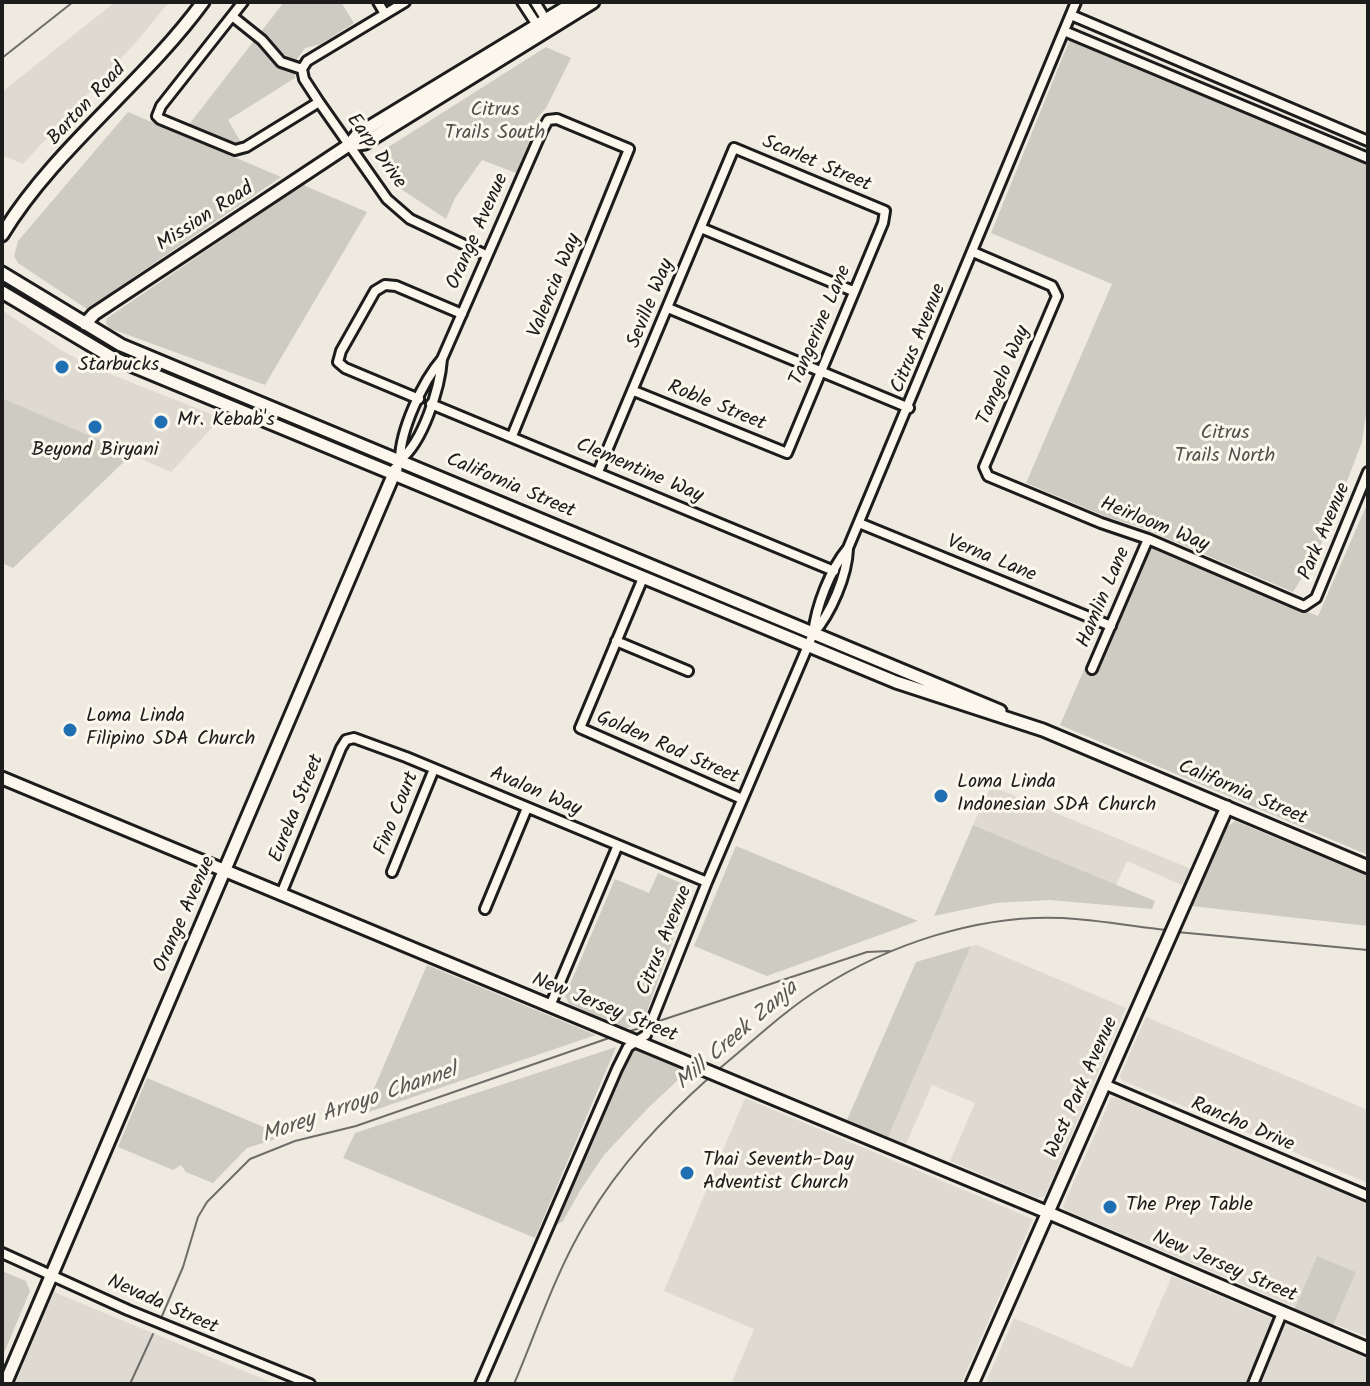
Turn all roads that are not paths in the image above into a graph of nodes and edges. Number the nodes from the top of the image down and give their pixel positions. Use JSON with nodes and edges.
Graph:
{"nodes":[{"id":1,"x":203,"y":2,"type":"edge"},
{"id":2,"x":243,"y":2,"type":"edge"},
{"id":3,"x":378,"y":2,"type":"edge"},
{"id":4,"x":405,"y":2,"type":"edge"},
{"id":5,"x":522,"y":2,"type":"edge"},
{"id":6,"x":535,"y":2,"type":"edge"},
{"id":7,"x":575,"y":2,"type":"edge"},
{"id":8,"x":593,"y":2,"type":"edge"},
{"id":9,"x":1076,"y":2,"type":"edge"},
{"id":10,"x":385,"y":14,"type":"junction"},
{"id":11,"x":1071,"y":15,"type":"junction"},
{"id":12,"x":232,"y":16,"type":"junction"},
{"id":13,"x":544,"y":27,"type":"junction"},
{"id":14,"x":1064,"y":31,"type":"junction"},
{"id":15,"x":302,"y":69,"type":"junction"},
{"id":16,"x":1269,"y":99,"type":"junction"},
{"id":17,"x":319,"y":102,"type":"junction"},
{"id":18,"x":1263,"y":113,"type":"junction"},
{"id":19,"x":1368,"y":141,"type":"edge"},
{"id":20,"x":349,"y":145,"type":"junction"},
{"id":21,"x":734,"y":148,"type":"joint"},
{"id":22,"x":629,"y":149,"type":"joint"},
{"id":23,"x":1368,"y":158,"type":"edge"},
{"id":24,"x":885,"y":211,"type":"joint"},
{"id":25,"x":701,"y":228,"type":"junction"},
{"id":26,"x":2,"y":235,"type":"edge"},
{"id":27,"x":973,"y":252,"type":"junction"},
{"id":28,"x":486,"y":255,"type":"junction"},
{"id":29,"x":2,"y":273,"type":"edge"},
{"id":30,"x":853,"y":291,"type":"junction"},
{"id":31,"x":2,"y":292,"type":"edge"},
{"id":32,"x":668,"y":308,"type":"junction"},
{"id":33,"x":462,"y":314,"type":"junction"},
{"id":34,"x":85,"y":324,"type":"junction"},
{"id":35,"x":442,"y":359,"type":"junction"},
{"id":36,"x":161,"y":362,"type":"junction"},
{"id":37,"x":821,"y":371,"type":"junction"},
{"id":38,"x":156,"y":375,"type":"junction"},
{"id":39,"x":634,"y":391,"type":"junction"},
{"id":40,"x":419,"y":399,"type":"junction"},
{"id":41,"x":431,"y":404,"type":"junction"},
{"id":42,"x":909,"y":408,"type":"junction"},
{"id":43,"x":512,"y":436,"type":"junction"},
{"id":44,"x":787,"y":453,"type":"joint"},
{"id":45,"x":400,"y":460,"type":"junction"},
{"id":46,"x":394,"y":472,"type":"junction"},
{"id":47,"x":598,"y":472,"type":"junction"},
{"id":48,"x":1368,"y":472,"type":"edge"},
{"id":49,"x":985,"y":473,"type":"joint"},
{"id":50,"x":859,"y":523,"type":"junction"},
{"id":51,"x":1148,"y":539,"type":"junction"},
{"id":52,"x":848,"y":548,"type":"junction"},
{"id":53,"x":834,"y":571,"type":"junction"},
{"id":54,"x":643,"y":578,"type":"junction"},
{"id":55,"x":1311,"y":603,"type":"joint"},
{"id":56,"x":1111,"y":626,"type":"junction"},
{"id":57,"x":810,"y":639,"type":"junction"},
{"id":58,"x":616,"y":641,"type":"junction"},
{"id":59,"x":1092,"y":669,"type":"dead end"},
{"id":60,"x":688,"y":671,"type":"dead end"},
{"id":61,"x":350,"y":739,"type":"joint"},
{"id":62,"x":434,"y":769,"type":"junction"},
{"id":63,"x":2,"y":778,"type":"edge"},
{"id":64,"x":742,"y":799,"type":"junction"},
{"id":65,"x":1227,"y":807,"type":"junction"},
{"id":66,"x":527,"y":808,"type":"junction"},
{"id":67,"x":618,"y":845,"type":"junction"},
{"id":68,"x":1368,"y":867,"type":"edge"},
{"id":69,"x":225,"y":870,"type":"junction"},
{"id":70,"x":392,"y":872,"type":"dead end"},
{"id":71,"x":707,"y":882,"type":"junction"},
{"id":72,"x":281,"y":894,"type":"junction"},
{"id":73,"x":485,"y":909,"type":"dead end"},
{"id":74,"x":550,"y":1006,"type":"junction"},
{"id":75,"x":635,"y":1041,"type":"junction"},
{"id":76,"x":1104,"y":1084,"type":"junction"},
{"id":77,"x":1368,"y":1196,"type":"edge"},
{"id":78,"x":1049,"y":1213,"type":"junction"},
{"id":79,"x":2,"y":1253,"type":"edge"},
{"id":80,"x":52,"y":1275,"type":"junction"},
{"id":81,"x":1282,"y":1313,"type":"junction"},
{"id":82,"x":1368,"y":1349,"type":"edge"},
{"id":83,"x":5,"y":1384,"type":"edge"},
{"id":84,"x":310,"y":1384,"type":"edge"},
{"id":85,"x":480,"y":1384,"type":"edge"},
{"id":86,"x":972,"y":1384,"type":"edge"},
{"id":87,"x":1253,"y":1384,"type":"edge"}],
"edges":[{"from":1,"to":26,"type":"street","name":"Barton Road"},
{"from":2,"to":12,"type":"street"},
{"from":3,"to":10,"type":"street"},
{"from":4,"to":10,"type":"street"},
{"from":5,"to":13,"type":"street"},
{"from":6,"to":13,"type":"street"},
{"from":7,"to":13,"type":"street","name":"Mission Road"},
{"from":8,"to":13,"type":"street","name":"Mission Road"},
{"from":9,"to":11,"type":"street","name":"Citrus Avenue"},
{"from":10,"to":15,"type":"street"},
{"from":11,"to":14,"type":"street","name":"Citrus Avenue"},
{"from":11,"to":16,"type":"street"},
{"from":12,"to":15,"type":"street"},
{"from":12,"to":17,"type":"street"},
{"from":13,"to":20,"type":"street","name":"Mission Road"},
{"from":14,"to":18,"type":"street"},
{"from":14,"to":27,"type":"street","name":"Citrus Avenue"},
{"from":15,"to":17,"type":"street","name":"Earp Drive"},
{"from":16,"to":18,"type":"street"},
{"from":16,"to":19,"type":"street"},
{"from":17,"to":20,"type":"street","name":"Earp Drive"},
{"from":18,"to":23,"type":"street"},
{"from":20,"to":28,"type":"street","name":"Earp Drive"},
{"from":20,"to":34,"type":"street","name":"Mission Road"},
{"from":21,"to":24,"type":"street","name":"Scarlet Street"},
{"from":21,"to":25,"type":"street","name":"Seville Way"},
{"from":22,"to":28,"type":"street","name":"Orange Avenue"},
{"from":22,"to":43,"type":"street","name":"Valencia Way"},
{"from":24,"to":30,"type":"street","name":"Tangerine Lane"},
{"from":25,"to":30,"type":"street"},
{"from":25,"to":32,"type":"street","name":"Seville Way"},
{"from":27,"to":42,"type":"street","name":"Citrus Avenue"},
{"from":27,"to":49,"type":"street","name":"Tangelo Way"},
{"from":28,"to":33,"type":"street","name":"Orange Avenue"},
{"from":29,"to":34,"type":"street","name":"California Street"},
{"from":30,"to":37,"type":"street","name":"Tangerine Lane"},
{"from":31,"to":38,"type":"street","name":"California Street"},
{"from":32,"to":37,"type":"street"},
{"from":32,"to":39,"type":"street","name":"Seville Way"},
{"from":33,"to":35,"type":"street","name":"Orange Avenue"},
{"from":33,"to":40,"type":"street"},
{"from":34,"to":36,"type":"street","name":"California Street"},
{"from":35,"to":40,"type":"street","name":"Orange Avenue"},
{"from":35,"to":41,"type":"street","name":"Orange Avenue"},
{"from":36,"to":38,"type":"street"},
{"from":36,"to":45,"type":"street","name":"California Street"},
{"from":37,"to":42,"type":"street"},
{"from":37,"to":44,"type":"street","name":"Tangerine Lane"},
{"from":38,"to":46,"type":"street","name":"California Street"},
{"from":39,"to":44,"type":"street","name":"Roble Street"},
{"from":39,"to":47,"type":"street","name":"Seville Way"},
{"from":40,"to":45,"type":"street","name":"Orange Avenue"},
{"from":41,"to":43,"type":"street","name":"Clementine Way"},
{"from":41,"to":45,"type":"street","name":"Orange Avenue"},
{"from":42,"to":50,"type":"street","name":"Citrus Avenue"},
{"from":43,"to":47,"type":"street","name":"Clementine Way"},
{"from":45,"to":46,"type":"street","name":"Orange Avenue"},
{"from":45,"to":57,"type":"street","name":"California Street"},
{"from":46,"to":54,"type":"street","name":"California Street"},
{"from":46,"to":69,"type":"street","name":"Orange Avenue"},
{"from":47,"to":53,"type":"street","name":"Clementine Way"},
{"from":48,"to":55,"type":"street","name":"Park Avenue"},
{"from":49,"to":51,"type":"street","name":"Heirloom Way"},
{"from":50,"to":52,"type":"street","name":"Citrus Avenue"},
{"from":50,"to":56,"type":"street","name":"Verna Lane"},
{"from":51,"to":55,"type":"street","name":"Heirloom Way"},
{"from":51,"to":56,"type":"street","name":"Hamlin Lane"},
{"from":52,"to":53,"type":"street","name":"Citrus Avenue"},
{"from":52,"to":57,"type":"street","name":"Citrus Avenue"},
{"from":53,"to":57,"type":"street","name":"Citrus Avenue"},
{"from":54,"to":57,"type":"street","name":"California Street"},
{"from":54,"to":58,"type":"street"},
{"from":56,"to":59,"type":"street","name":"Hamlin Lane"},
{"from":57,"to":64,"type":"street","name":"Citrus Avenue"},
{"from":57,"to":65,"type":"street","name":"California Street"},
{"from":58,"to":60,"type":"street"},
{"from":58,"to":64,"type":"street","name":"Golden Rod Street"},
{"from":61,"to":62,"type":"street","name":"Avalon Way"},
{"from":61,"to":72,"type":"street","name":"Eureka Street"},
{"from":62,"to":66,"type":"street","name":"Avalon Way"},
{"from":62,"to":70,"type":"street","name":"Fino Court"},
{"from":63,"to":69,"type":"street","name":"New Jersey Street"},
{"from":64,"to":71,"type":"street","name":"Citrus Avenue"},
{"from":65,"to":68,"type":"street","name":"California Street"},
{"from":65,"to":76,"type":"street","name":"West Park Avenue"},
{"from":66,"to":67,"type":"street","name":"Avalon Way"},
{"from":66,"to":73,"type":"street"},
{"from":67,"to":71,"type":"street","name":"Avalon Way"},
{"from":67,"to":74,"type":"street"},
{"from":69,"to":72,"type":"street","name":"New Jersey Street"},
{"from":69,"to":80,"type":"street","name":"Orange Avenue"},
{"from":71,"to":75,"type":"street","name":"Citrus Avenue"},
{"from":72,"to":74,"type":"street","name":"New Jersey Street"},
{"from":74,"to":75,"type":"street","name":"New Jersey Street"},
{"from":75,"to":78,"type":"street","name":"New Jersey Street"},
{"from":75,"to":85,"type":"street","name":"Citrus Avenue"},
{"from":76,"to":77,"type":"street","name":"Rancho Drive"},
{"from":76,"to":78,"type":"street","name":"West Park Avenue"},
{"from":78,"to":81,"type":"street","name":"New Jersey Street"},
{"from":78,"to":86,"type":"street","name":"West Park Avenue"},
{"from":79,"to":80,"type":"street","name":"Nevada Street"},
{"from":80,"to":83,"type":"street","name":"Orange Avenue"},
{"from":80,"to":84,"type":"street","name":"Nevada Street"},
{"from":81,"to":82,"type":"street","name":"New Jersey Street"},
{"from":81,"to":87,"type":"street"}]}
